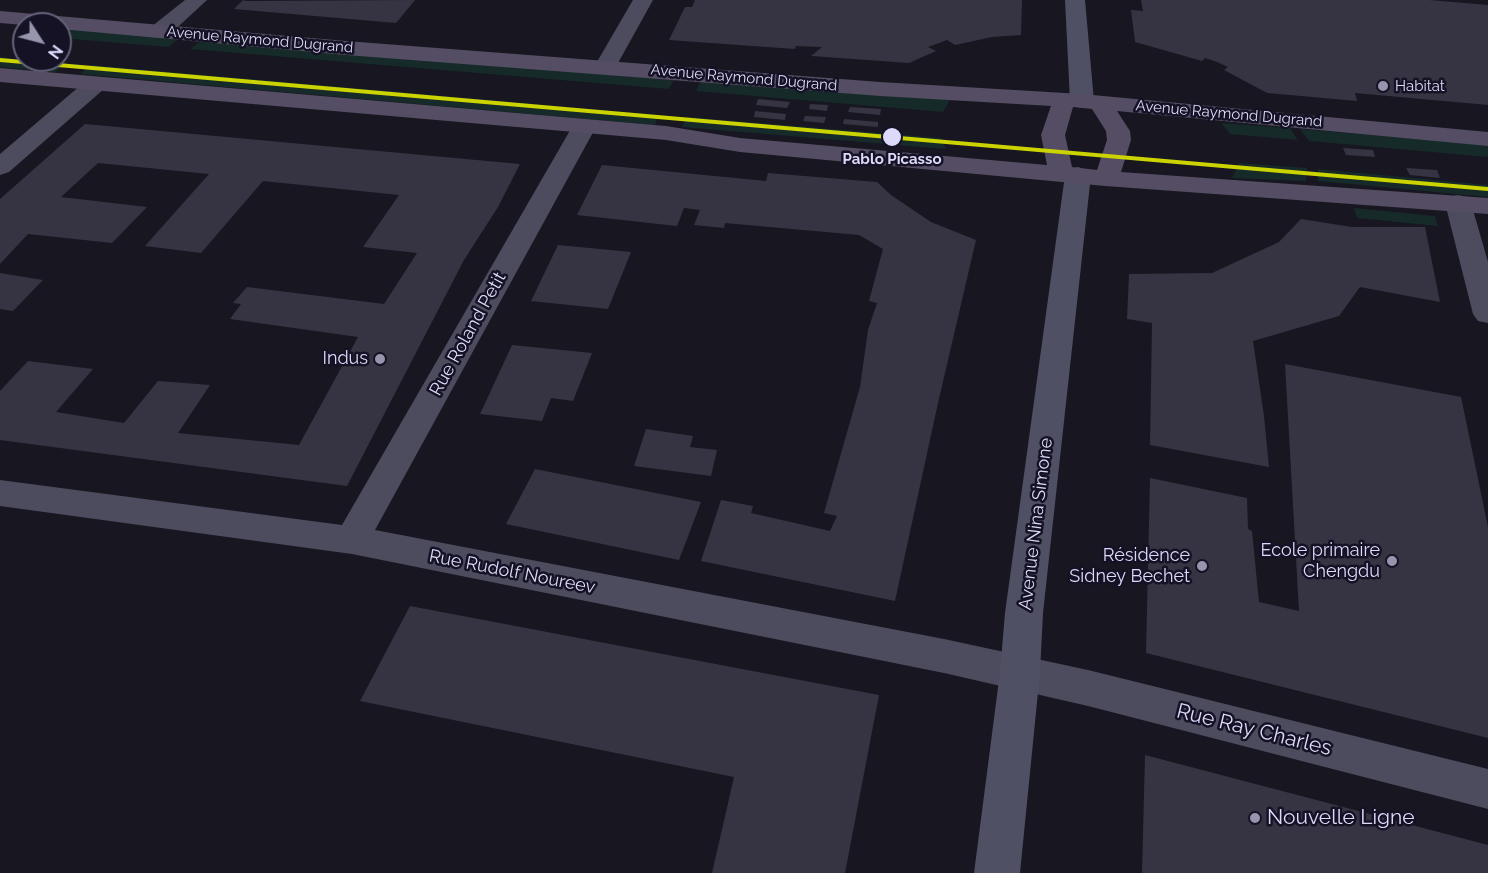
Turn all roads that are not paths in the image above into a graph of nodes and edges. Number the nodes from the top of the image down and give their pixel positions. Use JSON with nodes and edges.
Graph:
{"nodes":[{"id":1,"x":197,"y":0,"type":"edge"},
{"id":2,"x":643,"y":0,"type":"edge"},
{"id":3,"x":1075,"y":0,"type":"edge"},
{"id":4,"x":0,"y":17,"type":"edge"},
{"id":5,"x":159,"y":32,"type":"junction"},
{"id":6,"x":605,"y":67,"type":"junction"},
{"id":7,"x":0,"y":75,"type":"edge"},
{"id":8,"x":96,"y":84,"type":"junction"},
{"id":9,"x":1083,"y":102,"type":"junction"},
{"id":10,"x":584,"y":128,"type":"junction"},
{"id":11,"x":1488,"y":139,"type":"edge"},
{"id":12,"x":0,"y":167,"type":"edge"},
{"id":13,"x":1081,"y":175,"type":"junction"},
{"id":14,"x":1458,"y":203,"type":"junction"},
{"id":15,"x":1488,"y":206,"type":"edge"},
{"id":16,"x":1488,"y":314,"type":"edge"},
{"id":17,"x":0,"y":493,"type":"edge"},
{"id":18,"x":352,"y":540,"type":"junction"},
{"id":19,"x":1020,"y":672,"type":"junction"},
{"id":20,"x":1488,"y":789,"type":"edge"},
{"id":21,"x":997,"y":873,"type":"edge"}],
"edges":[{"from":1,"to":5,"type":"street"},
{"from":2,"to":6,"type":"street"},
{"from":3,"to":9,"type":"street"},
{"from":4,"to":5,"type":"main road","name":"Avenue Raymond Dugrand"},
{"from":5,"to":6,"type":"main road","name":"Avenue Raymond Dugrand"},
{"from":6,"to":9,"type":"main road","name":"Avenue Raymond Dugrand"},
{"from":7,"to":8,"type":"main road"},
{"from":8,"to":10,"type":"main road"},
{"from":8,"to":12,"type":"street"},
{"from":9,"to":11,"type":"main road","name":"Avenue Raymond Dugrand"},
{"from":9,"to":13,"type":"main road"},
{"from":9,"to":13,"type":"main road"},
{"from":10,"to":13,"type":"main road"},
{"from":10,"to":18,"type":"street","name":"Rue Roland Petit"},
{"from":13,"to":14,"type":"main road"},
{"from":13,"to":19,"type":"street","name":"Avenue Nina Simone"},
{"from":14,"to":15,"type":"main road"},
{"from":14,"to":16,"type":"street"},
{"from":17,"to":18,"type":"street","name":"Rue Rudolf Noureev"},
{"from":18,"to":19,"type":"street","name":"Rue Rudolf Noureev"},
{"from":19,"to":20,"type":"street","name":"Rue Ray Charles"},
{"from":19,"to":21,"type":"street","name":"Avenue Nina Simone"}]}
